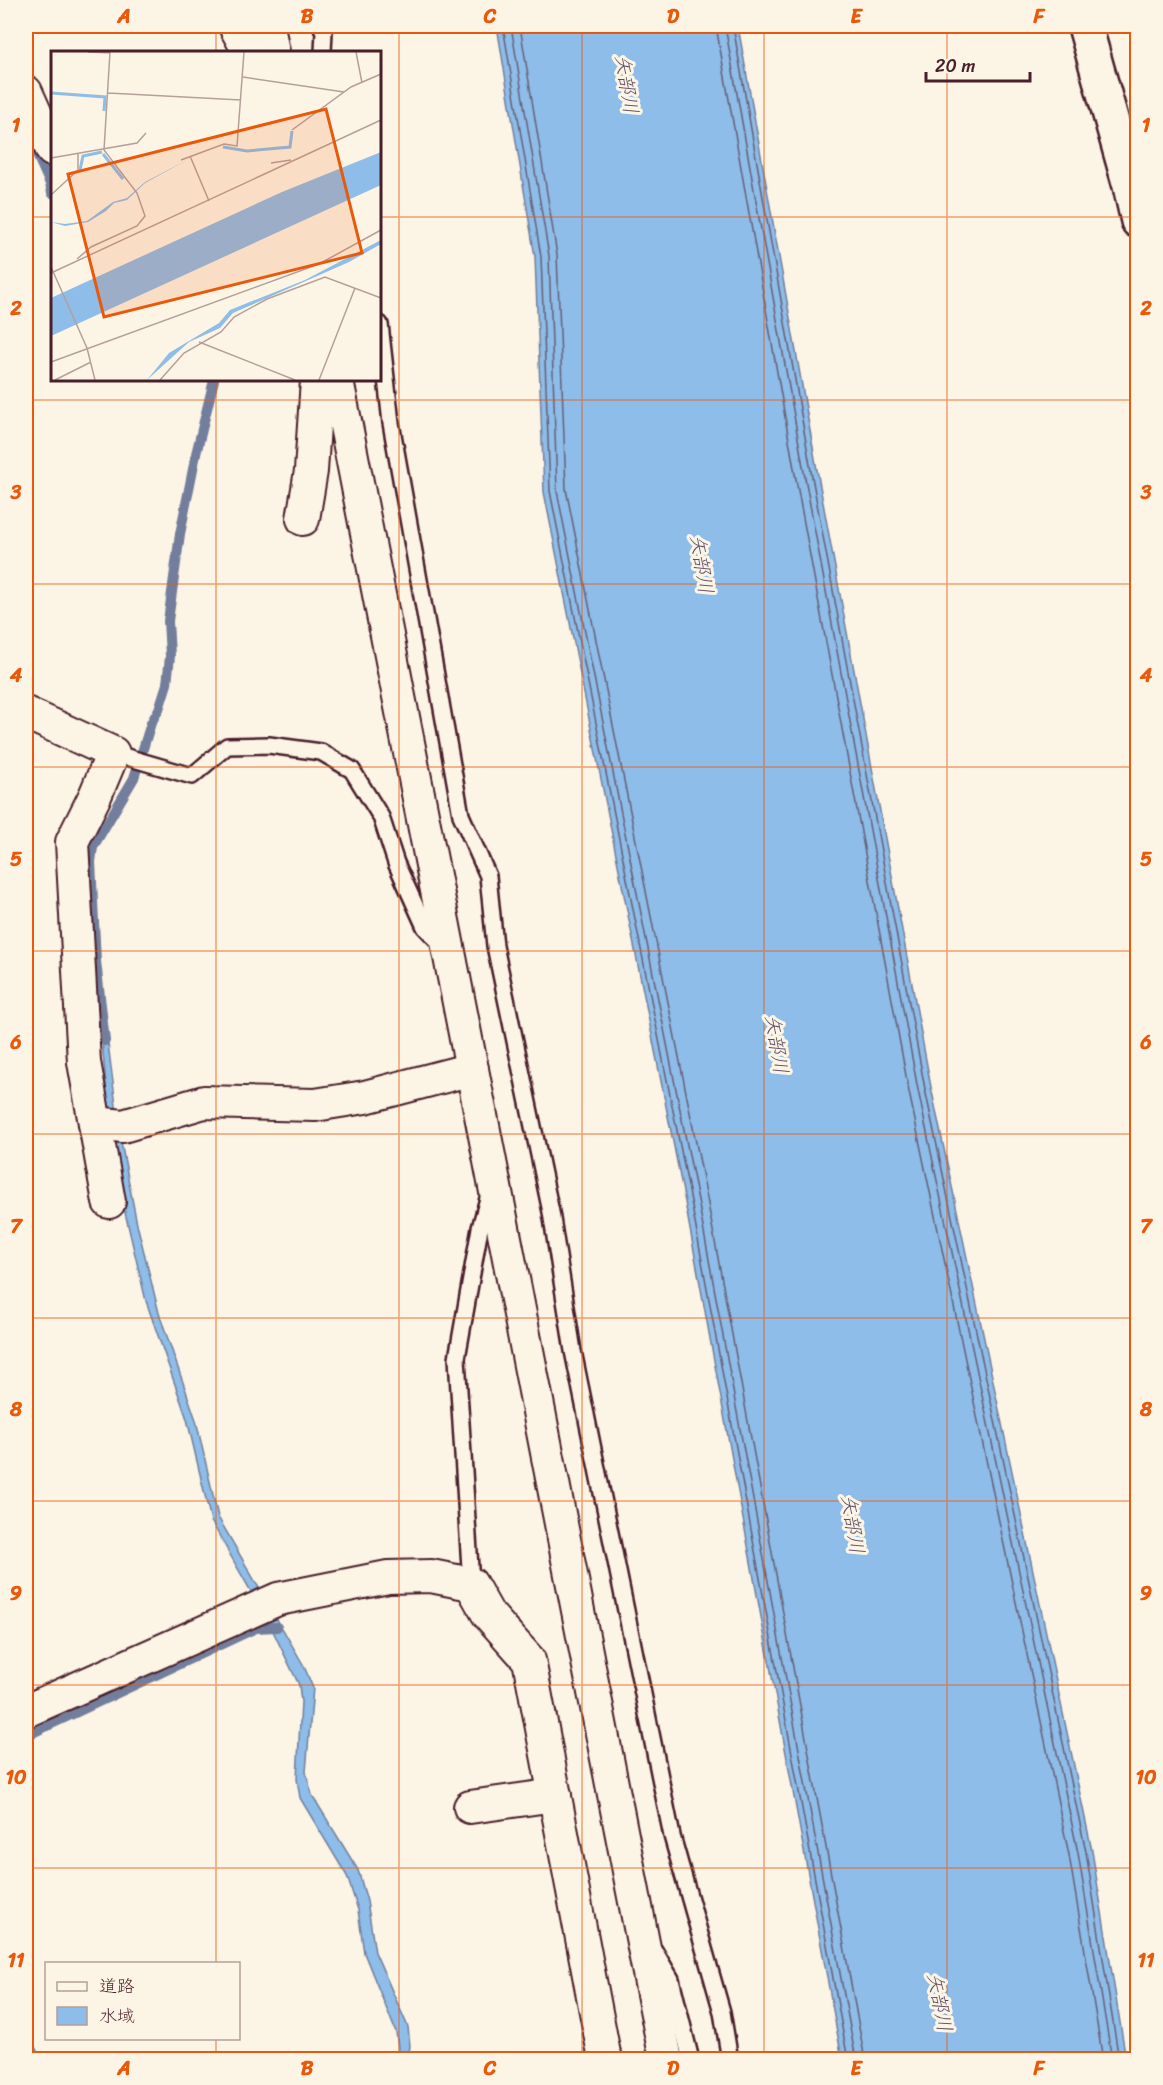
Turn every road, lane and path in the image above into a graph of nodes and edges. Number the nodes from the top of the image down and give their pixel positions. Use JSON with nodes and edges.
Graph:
{"nodes":[{"id":1,"x":235,"y":26,"type":"edge"},
{"id":2,"x":268,"y":26,"type":"edge"},
{"id":3,"x":321,"y":26,"type":"edge"},
{"id":4,"x":1085,"y":26,"type":"edge"},
{"id":5,"x":248,"y":51,"type":"edge"},
{"id":6,"x":273,"y":51,"type":"edge"},
{"id":7,"x":323,"y":51,"type":"edge"},
{"id":8,"x":26,"y":92,"type":"edge"},
{"id":9,"x":51,"y":148,"type":"edge"},
{"id":10,"x":1137,"y":221,"type":"edge"},
{"id":11,"x":381,"y":332,"type":"edge"},
{"id":12,"x":318,"y":381,"type":"edge"},
{"id":13,"x":320,"y":381,"type":"edge"},
{"id":14,"x":340,"y":393,"type":"edge"},
{"id":15,"x":303,"y":519,"type":"dead end"},
{"id":16,"x":26,"y":713,"type":"edge"},
{"id":17,"x":113,"y":753,"type":"junction"},
{"id":18,"x":450,"y":954,"type":"junction"},
{"id":19,"x":472,"y":1069,"type":"junction"},
{"id":20,"x":95,"y":1123,"type":"junction"},
{"id":21,"x":494,"y":1178,"type":"junction"},
{"id":22,"x":109,"y":1202,"type":"dead end"},
{"id":23,"x":471,"y":1584,"type":"junction"},
{"id":24,"x":26,"y":1711,"type":"edge"},
{"id":25,"x":555,"y":1795,"type":"junction"},
{"id":26,"x":470,"y":1807,"type":"dead end"},
{"id":27,"x":641,"y":1927,"type":"junction"},
{"id":28,"x":607,"y":2060,"type":"edge"},
{"id":29,"x":666,"y":2060,"type":"edge"},
{"id":30,"x":691,"y":2060,"type":"edge"},
{"id":31,"x":730,"y":2060,"type":"edge"}],
"edges":[{"from":1,"to":5,"type":"street"},
{"from":2,"to":6,"type":"street"},
{"from":3,"to":7,"type":"lane"},
{"from":4,"to":10,"type":"main road"},
{"from":8,"to":9,"type":"street"},
{"from":11,"to":31,"type":"lane"},
{"from":12,"to":15,"type":"street"},
{"from":13,"to":14,"type":"street"},
{"from":14,"to":18,"type":"street"},
{"from":16,"to":17,"type":"street"},
{"from":17,"to":18,"type":"lane"},
{"from":17,"to":20,"type":"street"},
{"from":18,"to":19,"type":"street"},
{"from":19,"to":20,"type":"street"},
{"from":19,"to":21,"type":"street"},
{"from":20,"to":22,"type":"street"},
{"from":21,"to":23,"type":"lane"},
{"from":21,"to":27,"type":"street"},
{"from":23,"to":24,"type":"street"},
{"from":23,"to":25,"type":"street"},
{"from":25,"to":26,"type":"street"},
{"from":25,"to":28,"type":"street"},
{"from":27,"to":29,"type":"street"},
{"from":27,"to":30,"type":"lane"}]}
